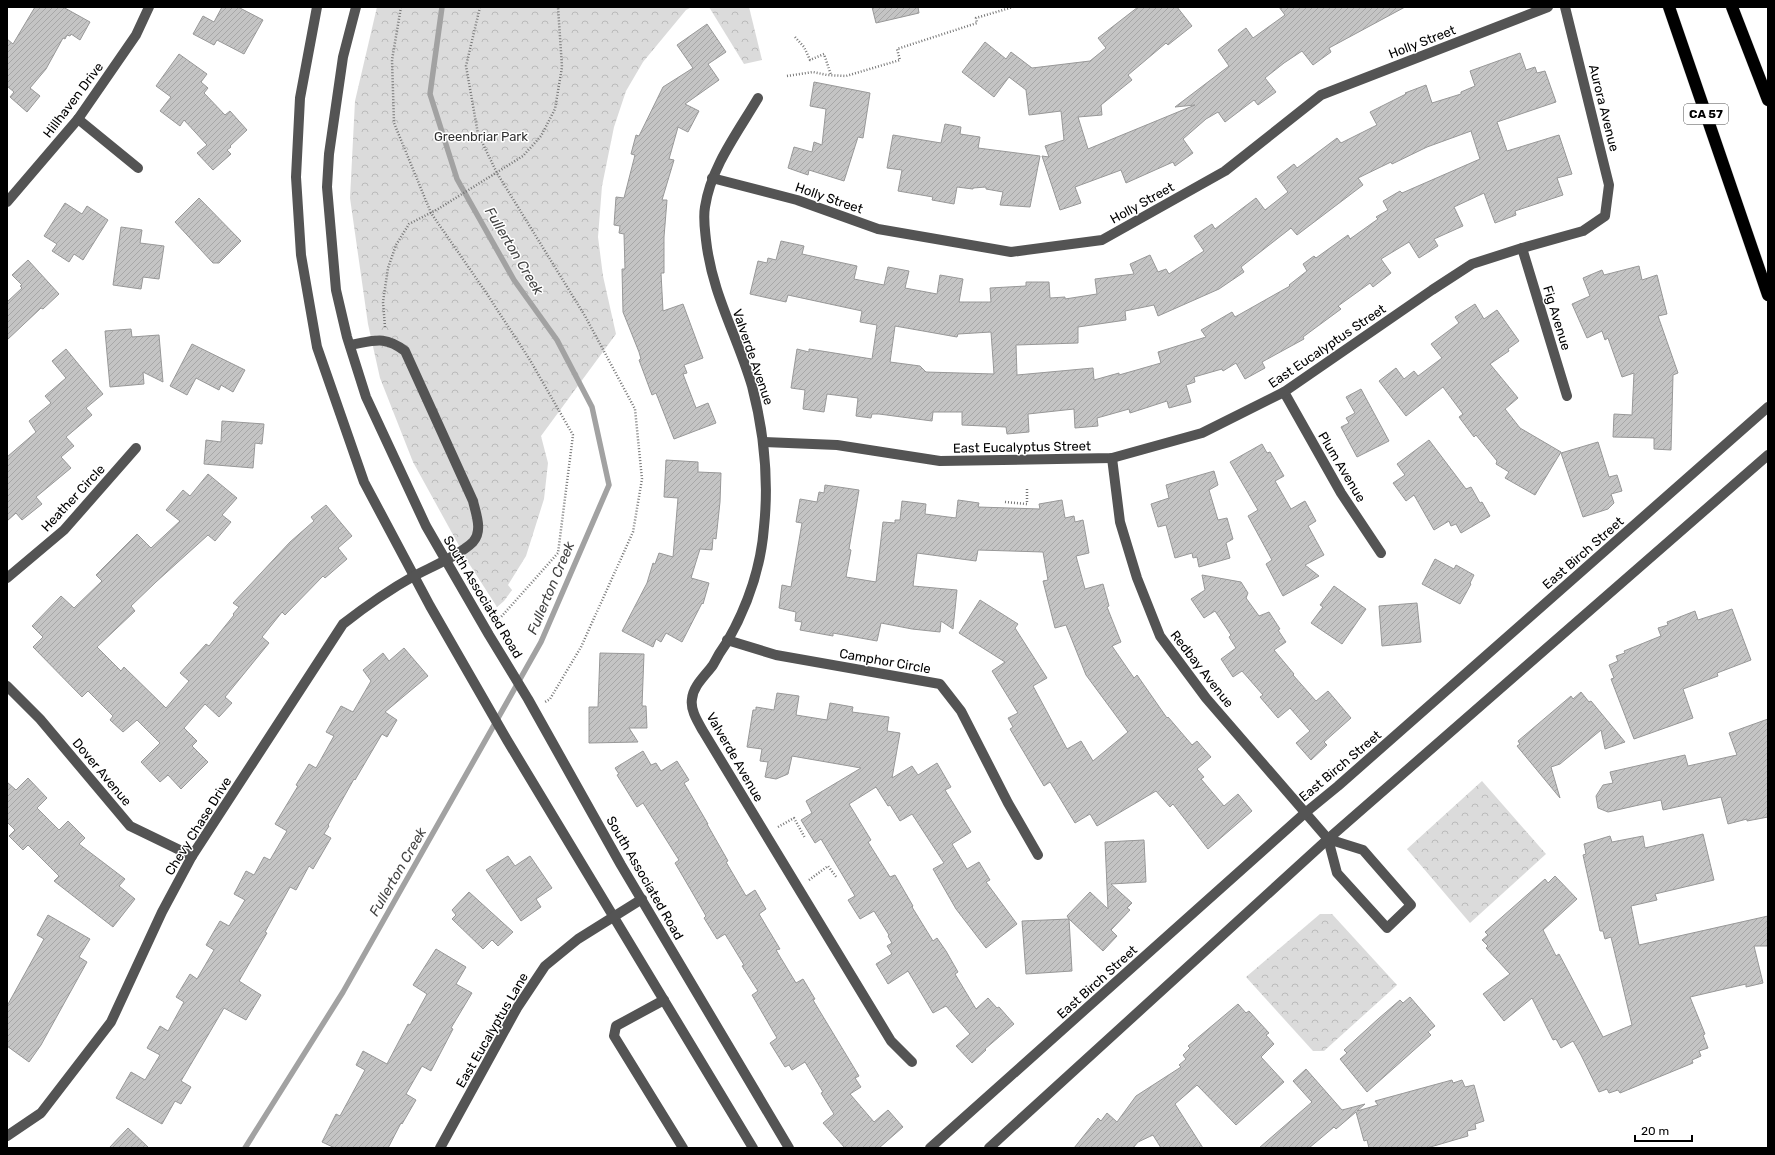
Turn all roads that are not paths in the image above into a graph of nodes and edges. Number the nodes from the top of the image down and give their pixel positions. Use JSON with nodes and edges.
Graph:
{"nodes":[{"id":1,"x":149,"y":7,"type":"edge"},
{"id":2,"x":317,"y":7,"type":"edge"},
{"id":3,"x":356,"y":7,"type":"edge"},
{"id":4,"x":1548,"y":7,"type":"edge"},
{"id":5,"x":1565,"y":7,"type":"edge"},
{"id":6,"x":1669,"y":7,"type":"edge"},
{"id":7,"x":1732,"y":7,"type":"edge"},
{"id":8,"x":758,"y":98,"type":"dead end"},
{"id":9,"x":1768,"y":100,"type":"edge"},
{"id":10,"x":78,"y":119,"type":"junction"},
{"id":11,"x":138,"y":168,"type":"dead end"},
{"id":12,"x":712,"y":178,"type":"junction"},
{"id":13,"x":7,"y":202,"type":"edge"},
{"id":14,"x":1605,"y":216,"type":"joint"},
{"id":15,"x":1522,"y":248,"type":"junction"},
{"id":16,"x":1768,"y":295,"type":"edge"},
{"id":17,"x":350,"y":345,"type":"junction"},
{"id":18,"x":1284,"y":392,"type":"junction"},
{"id":19,"x":1567,"y":396,"type":"dead end"},
{"id":20,"x":1768,"y":407,"type":"edge"},
{"id":21,"x":764,"y":442,"type":"junction"},
{"id":22,"x":136,"y":448,"type":"dead end"},
{"id":23,"x":1768,"y":455,"type":"edge"},
{"id":24,"x":1112,"y":458,"type":"junction"},
{"id":25,"x":1381,"y":553,"type":"dead end"},
{"id":26,"x":446,"y":560,"type":"junction"},
{"id":27,"x":414,"y":576,"type":"junction"},
{"id":28,"x":7,"y":578,"type":"edge"},
{"id":29,"x":728,"y":640,"type":"junction"},
{"id":30,"x":7,"y":686,"type":"edge"},
{"id":31,"x":1305,"y":813,"type":"junction"},
{"id":32,"x":1328,"y":839,"type":"junction"},
{"id":33,"x":1038,"y":855,"type":"dead end"},
{"id":34,"x":192,"y":856,"type":"junction"},
{"id":35,"x":642,"y":899,"type":"junction"},
{"id":36,"x":614,"y":917,"type":"junction"},
{"id":37,"x":664,"y":1000,"type":"junction"},
{"id":38,"x":912,"y":1062,"type":"dead end"},
{"id":39,"x":7,"y":1136,"type":"edge"},
{"id":40,"x":440,"y":1148,"type":"edge"},
{"id":41,"x":683,"y":1148,"type":"edge"},
{"id":42,"x":753,"y":1148,"type":"edge"},
{"id":43,"x":789,"y":1148,"type":"edge"},
{"id":44,"x":930,"y":1148,"type":"edge"},
{"id":45,"x":989,"y":1148,"type":"edge"}],
"edges":[{"from":1,"to":10,"type":"street","name":"Hillhaven Drive"},
{"from":2,"to":27,"type":"street"},
{"from":3,"to":17,"type":"street","name":"South Associated Road"},
{"from":4,"to":12,"type":"street","name":"Holly Street"},
{"from":5,"to":14,"type":"street","name":"Aurora Avenue"},
{"from":6,"to":16,"type":"highway","number":"CA 57"},
{"from":7,"to":9,"type":"highway"},
{"from":8,"to":12,"type":"street","name":"Valverde Avenue"},
{"from":10,"to":11,"type":"street"},
{"from":10,"to":13,"type":"street","name":"Hillhaven Drive"},
{"from":12,"to":21,"type":"street","name":"Valverde Avenue"},
{"from":14,"to":15,"type":"street","name":"East Eucalyptus Street"},
{"from":15,"to":18,"type":"street","name":"East Eucalyptus Street"},
{"from":15,"to":19,"type":"street","name":"Fig Avenue"},
{"from":17,"to":26,"type":"street","name":"South Associated Road"},
{"from":17,"to":26,"type":"street","name":"Chevy Chase Drive"},
{"from":18,"to":24,"type":"street","name":"East Eucalyptus Street"},
{"from":18,"to":25,"type":"street","name":"Plum Avenue"},
{"from":20,"to":31,"type":"street","name":"East Birch Street"},
{"from":21,"to":24,"type":"street","name":"East Eucalyptus Street"},
{"from":21,"to":29,"type":"street","name":"Valverde Avenue"},
{"from":22,"to":28,"type":"street","name":"Heather Circle"},
{"from":23,"to":32,"type":"street"},
{"from":24,"to":31,"type":"street","name":"Redbay Avenue"},
{"from":26,"to":27,"type":"street","name":"Chevy Chase Drive"},
{"from":26,"to":35,"type":"street","name":"South Associated Road"},
{"from":27,"to":34,"type":"street","name":"Chevy Chase Drive"},
{"from":27,"to":36,"type":"street"},
{"from":29,"to":33,"type":"street","name":"Camphor Circle"},
{"from":29,"to":38,"type":"street","name":"Valverde Avenue"},
{"from":30,"to":34,"type":"street","name":"Dover Avenue"},
{"from":31,"to":32,"type":"street","name":"Redbay Avenue"},
{"from":31,"to":44,"type":"street","name":"East Birch Street"},
{"from":32,"to":32,"type":"street"},
{"from":32,"to":45,"type":"street"},
{"from":34,"to":39,"type":"street","name":"Chevy Chase Drive"},
{"from":35,"to":36,"type":"street","name":"East Eucalyptus Lane"},
{"from":35,"to":43,"type":"street","name":"South Associated Road"},
{"from":36,"to":37,"type":"street"},
{"from":36,"to":40,"type":"street","name":"East Eucalyptus Lane"},
{"from":37,"to":41,"type":"street"},
{"from":37,"to":42,"type":"street"}]}
